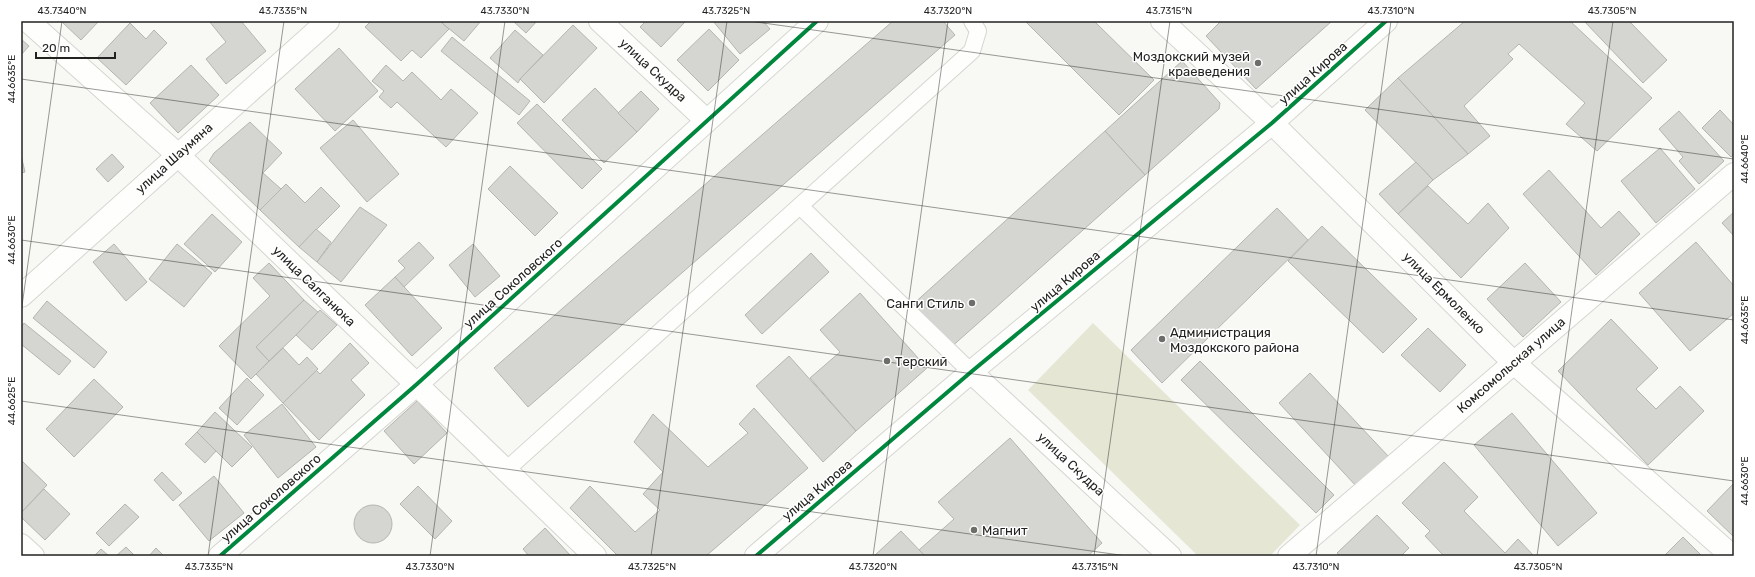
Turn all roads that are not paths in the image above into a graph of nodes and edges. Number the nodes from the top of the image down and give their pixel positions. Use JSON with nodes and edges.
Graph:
{"nodes":[{"id":1,"x":28,"y":21,"type":"edge"},
{"id":2,"x":328,"y":21,"type":"edge"},
{"id":3,"x":600,"y":21,"type":"edge"},
{"id":4,"x":817,"y":21,"type":"edge"},
{"id":5,"x":972,"y":21,"type":"edge"},
{"id":6,"x":1162,"y":21,"type":"edge"},
{"id":7,"x":1386,"y":21,"type":"edge"},
{"id":8,"x":706,"y":120,"type":"junction"},
{"id":9,"x":1272,"y":122,"type":"junction"},
{"id":10,"x":178,"y":155,"type":"junction"},
{"id":11,"x":1734,"y":174,"type":"edge"},
{"id":12,"x":800,"y":206,"type":"junction"},
{"id":13,"x":21,"y":296,"type":"edge"},
{"id":14,"x":1514,"y":363,"type":"junction"},
{"id":15,"x":972,"y":372,"type":"junction"},
{"id":16,"x":417,"y":384,"type":"junction"},
{"id":17,"x":505,"y":471,"type":"junction"},
{"id":18,"x":21,"y":545,"type":"edge"},
{"id":19,"x":33,"y":556,"type":"edge"},
{"id":20,"x":220,"y":556,"type":"edge"},
{"id":21,"x":595,"y":556,"type":"edge"},
{"id":22,"x":756,"y":556,"type":"edge"},
{"id":23,"x":1170,"y":556,"type":"edge"},
{"id":24,"x":1289,"y":556,"type":"edge"},
{"id":25,"x":1732,"y":556,"type":"edge"}],
"edges":[{"from":1,"to":10,"type":"street","name":"улица Салганюка"},
{"from":2,"to":10,"type":"street","name":"улица Шаумяна"},
{"from":3,"to":8,"type":"street","name":"улица Скудра"},
{"from":4,"to":8,"type":"street","name":"улица Соколовского"},
{"from":5,"to":12,"type":"lane"},
{"from":6,"to":9,"type":"street","name":"улица Ермоленко"},
{"from":7,"to":9,"type":"street","name":"улица Кирова"},
{"from":8,"to":16,"type":"street","name":"улица Соколовского"},
{"from":9,"to":14,"type":"street","name":"улица Ермоленко"},
{"from":9,"to":15,"type":"street","name":"улица Кирова"},
{"from":10,"to":13,"type":"street","name":"улица Шаумяна"},
{"from":10,"to":16,"type":"street","name":"улица Салганюка"},
{"from":11,"to":14,"type":"street","name":"Комсомольская улица"},
{"from":12,"to":15,"type":"lane"},
{"from":12,"to":17,"type":"lane"},
{"from":14,"to":24,"type":"street","name":"Комсомольская улица"},
{"from":14,"to":25,"type":"street","name":"улица Ермоленко"},
{"from":15,"to":22,"type":"street","name":"улица Кирова"},
{"from":15,"to":23,"type":"street","name":"улица Скудра"},
{"from":16,"to":17,"type":"street","name":"улица Салганюка"},
{"from":16,"to":20,"type":"street","name":"улица Соколовского"},
{"from":17,"to":21,"type":"street","name":"улица Салганюка"},
{"from":18,"to":19,"type":"street"}]}
